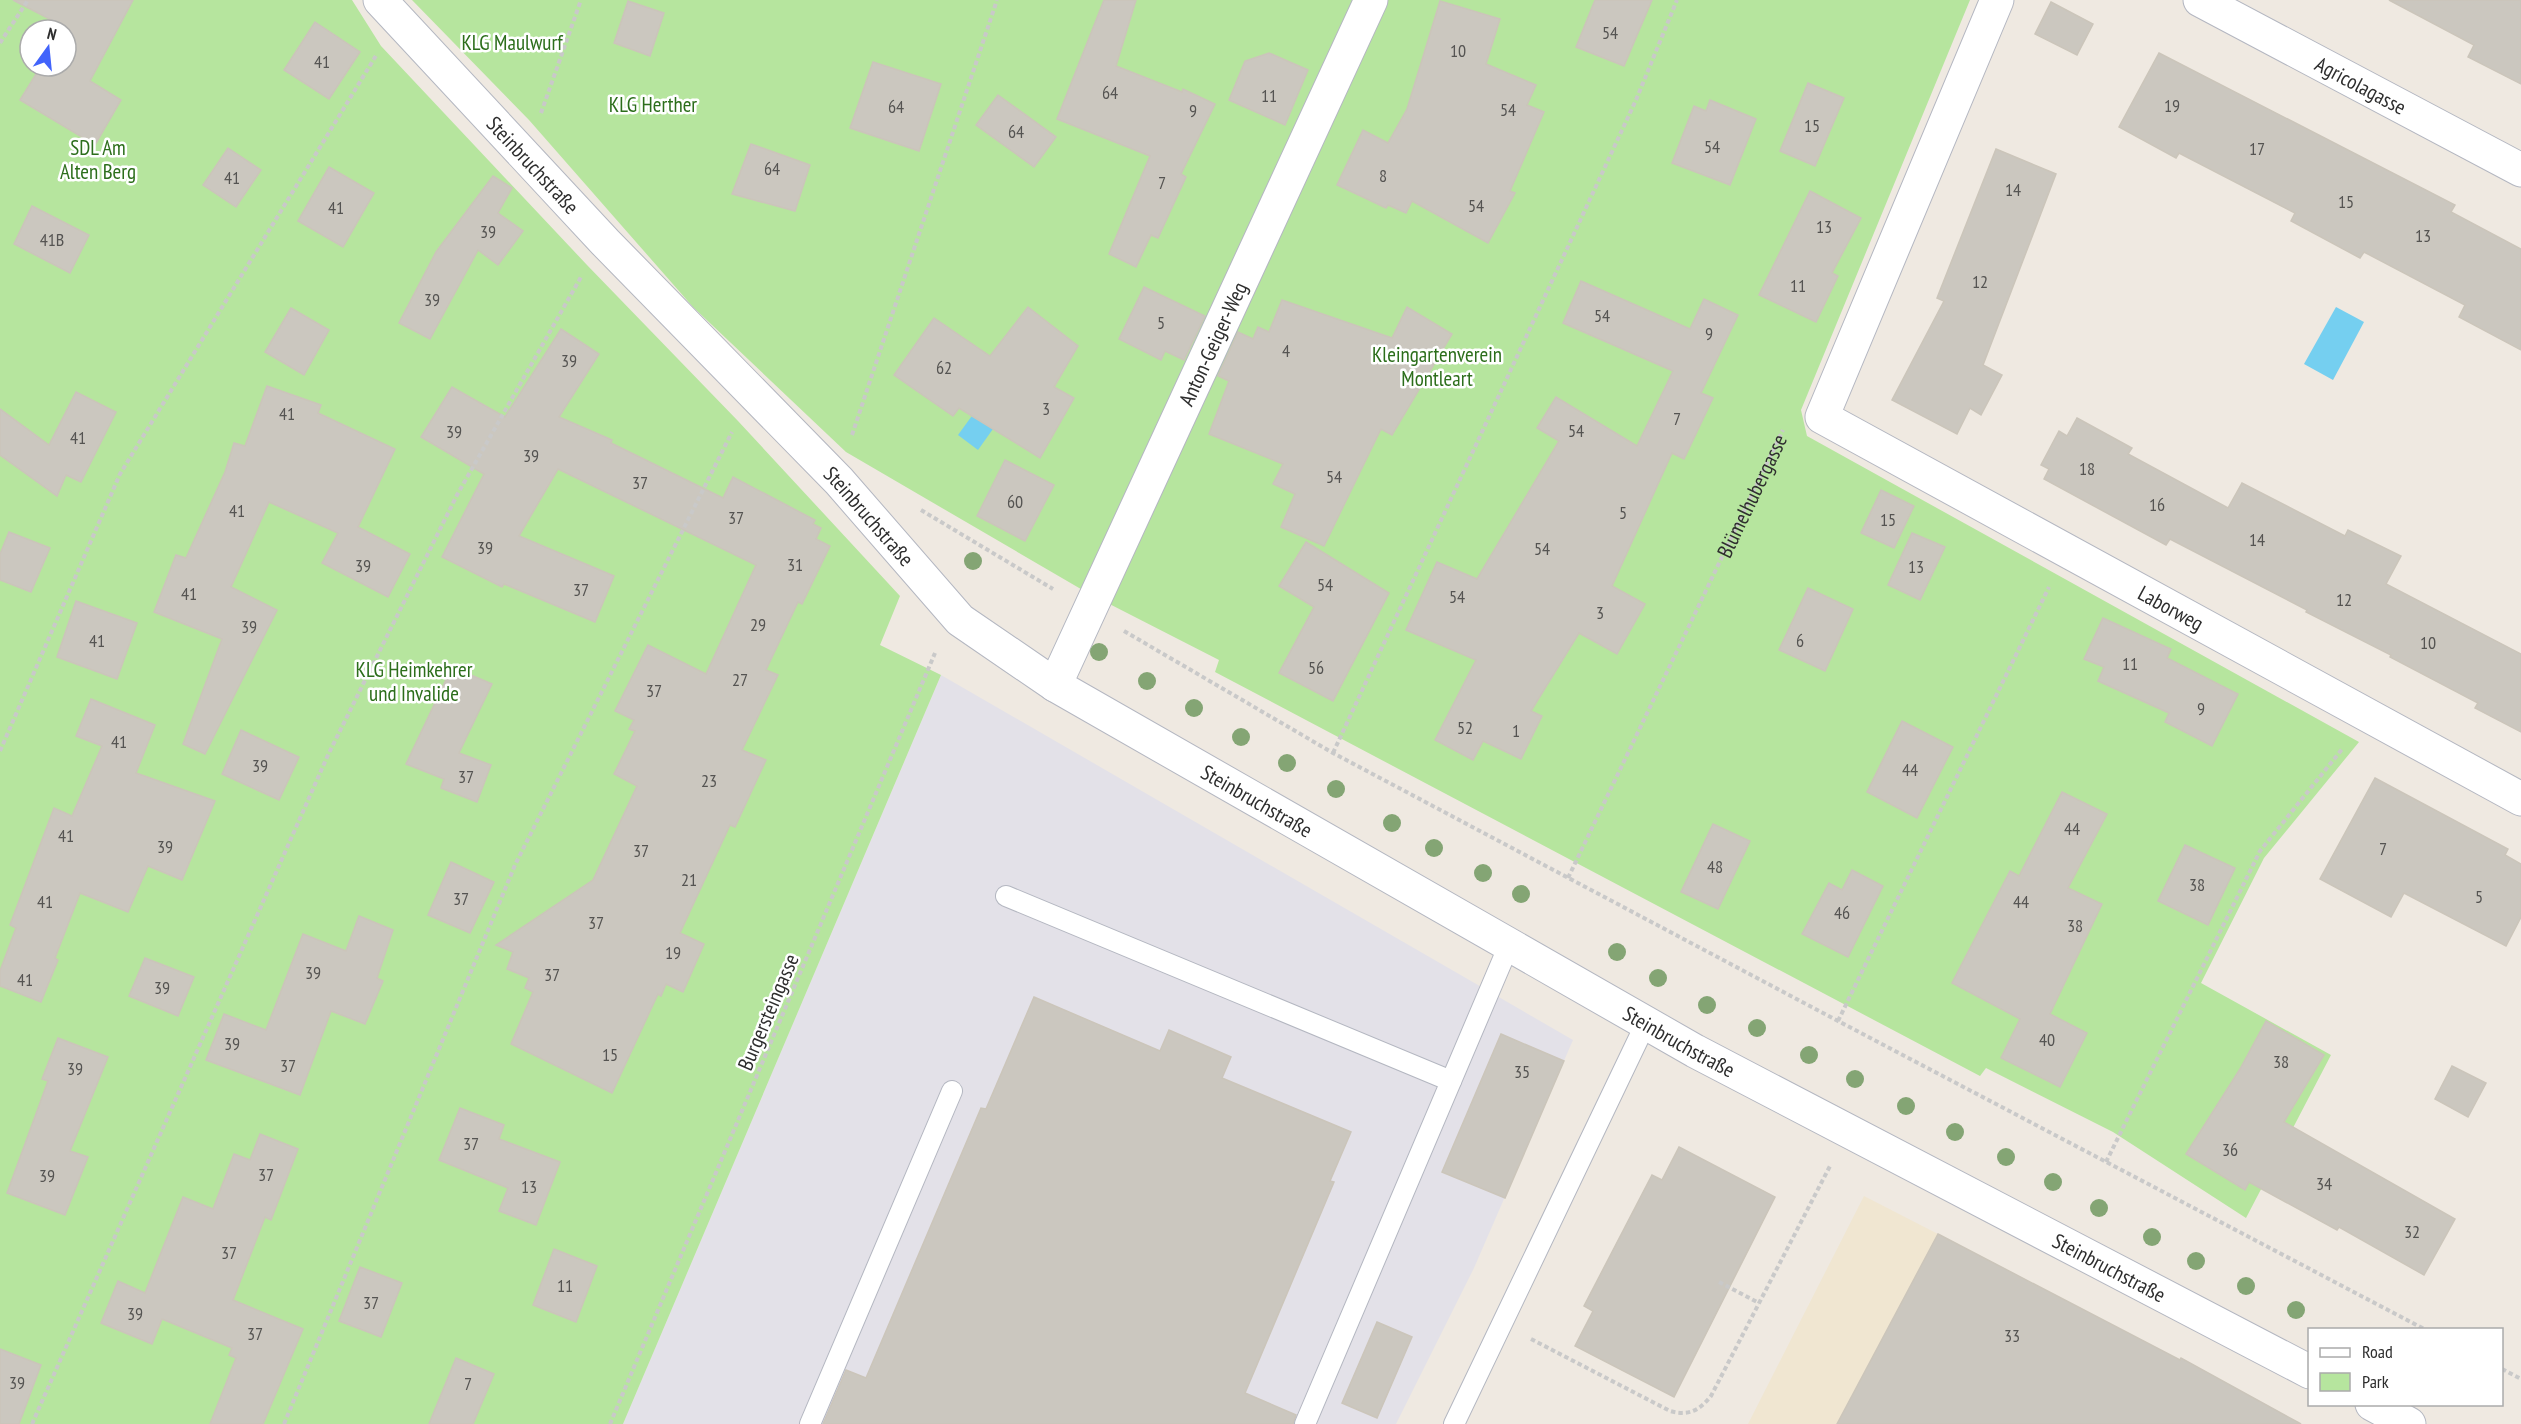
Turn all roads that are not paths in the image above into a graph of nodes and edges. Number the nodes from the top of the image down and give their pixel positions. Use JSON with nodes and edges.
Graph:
{"nodes":[{"id":1,"x":380,"y":0,"type":"edge"},
{"id":2,"x":1371,"y":0,"type":"edge"},
{"id":3,"x":1996,"y":0,"type":"edge"},
{"id":4,"x":2200,"y":0,"type":"edge"},
{"id":5,"x":2521,"y":170,"type":"edge"},
{"id":6,"x":1055,"y":685,"type":"junction"},
{"id":7,"x":2521,"y":799,"type":"edge"},
{"id":8,"x":1006,"y":896,"type":"dead end"},
{"id":9,"x":1509,"y":945,"type":"junction"},
{"id":10,"x":1646,"y":1023,"type":"junction"},
{"id":11,"x":1451,"y":1081,"type":"junction"},
{"id":12,"x":952,"y":1091,"type":"dead end"},
{"id":13,"x":2308,"y":1371,"type":"edge"},
{"id":14,"x":2376,"y":1406,"type":"edge"},
{"id":15,"x":810,"y":1424,"type":"edge"},
{"id":16,"x":1305,"y":1424,"type":"edge"},
{"id":17,"x":1454,"y":1424,"type":"edge"},
{"id":18,"x":2409,"y":1424,"type":"edge"}],
"edges":[{"from":1,"to":6,"type":"street","name":"Steinbruchstraße"},
{"from":2,"to":6,"type":"street","name":"Anton-Geiger-Weg"},
{"from":3,"to":7,"type":"street","name":"Laborweg"},
{"from":4,"to":5,"type":"street","name":"Agricolagasse"},
{"from":6,"to":9,"type":"street","name":"Steinbruchstraße"},
{"from":8,"to":11,"type":"lane"},
{"from":9,"to":10,"type":"street","name":"Steinbruchstraße"},
{"from":9,"to":11,"type":"lane"},
{"from":10,"to":13,"type":"street","name":"Steinbruchstraße"},
{"from":10,"to":17,"type":"lane"},
{"from":11,"to":16,"type":"lane"},
{"from":12,"to":15,"type":"lane"},
{"from":14,"to":18,"type":"street"}]}
